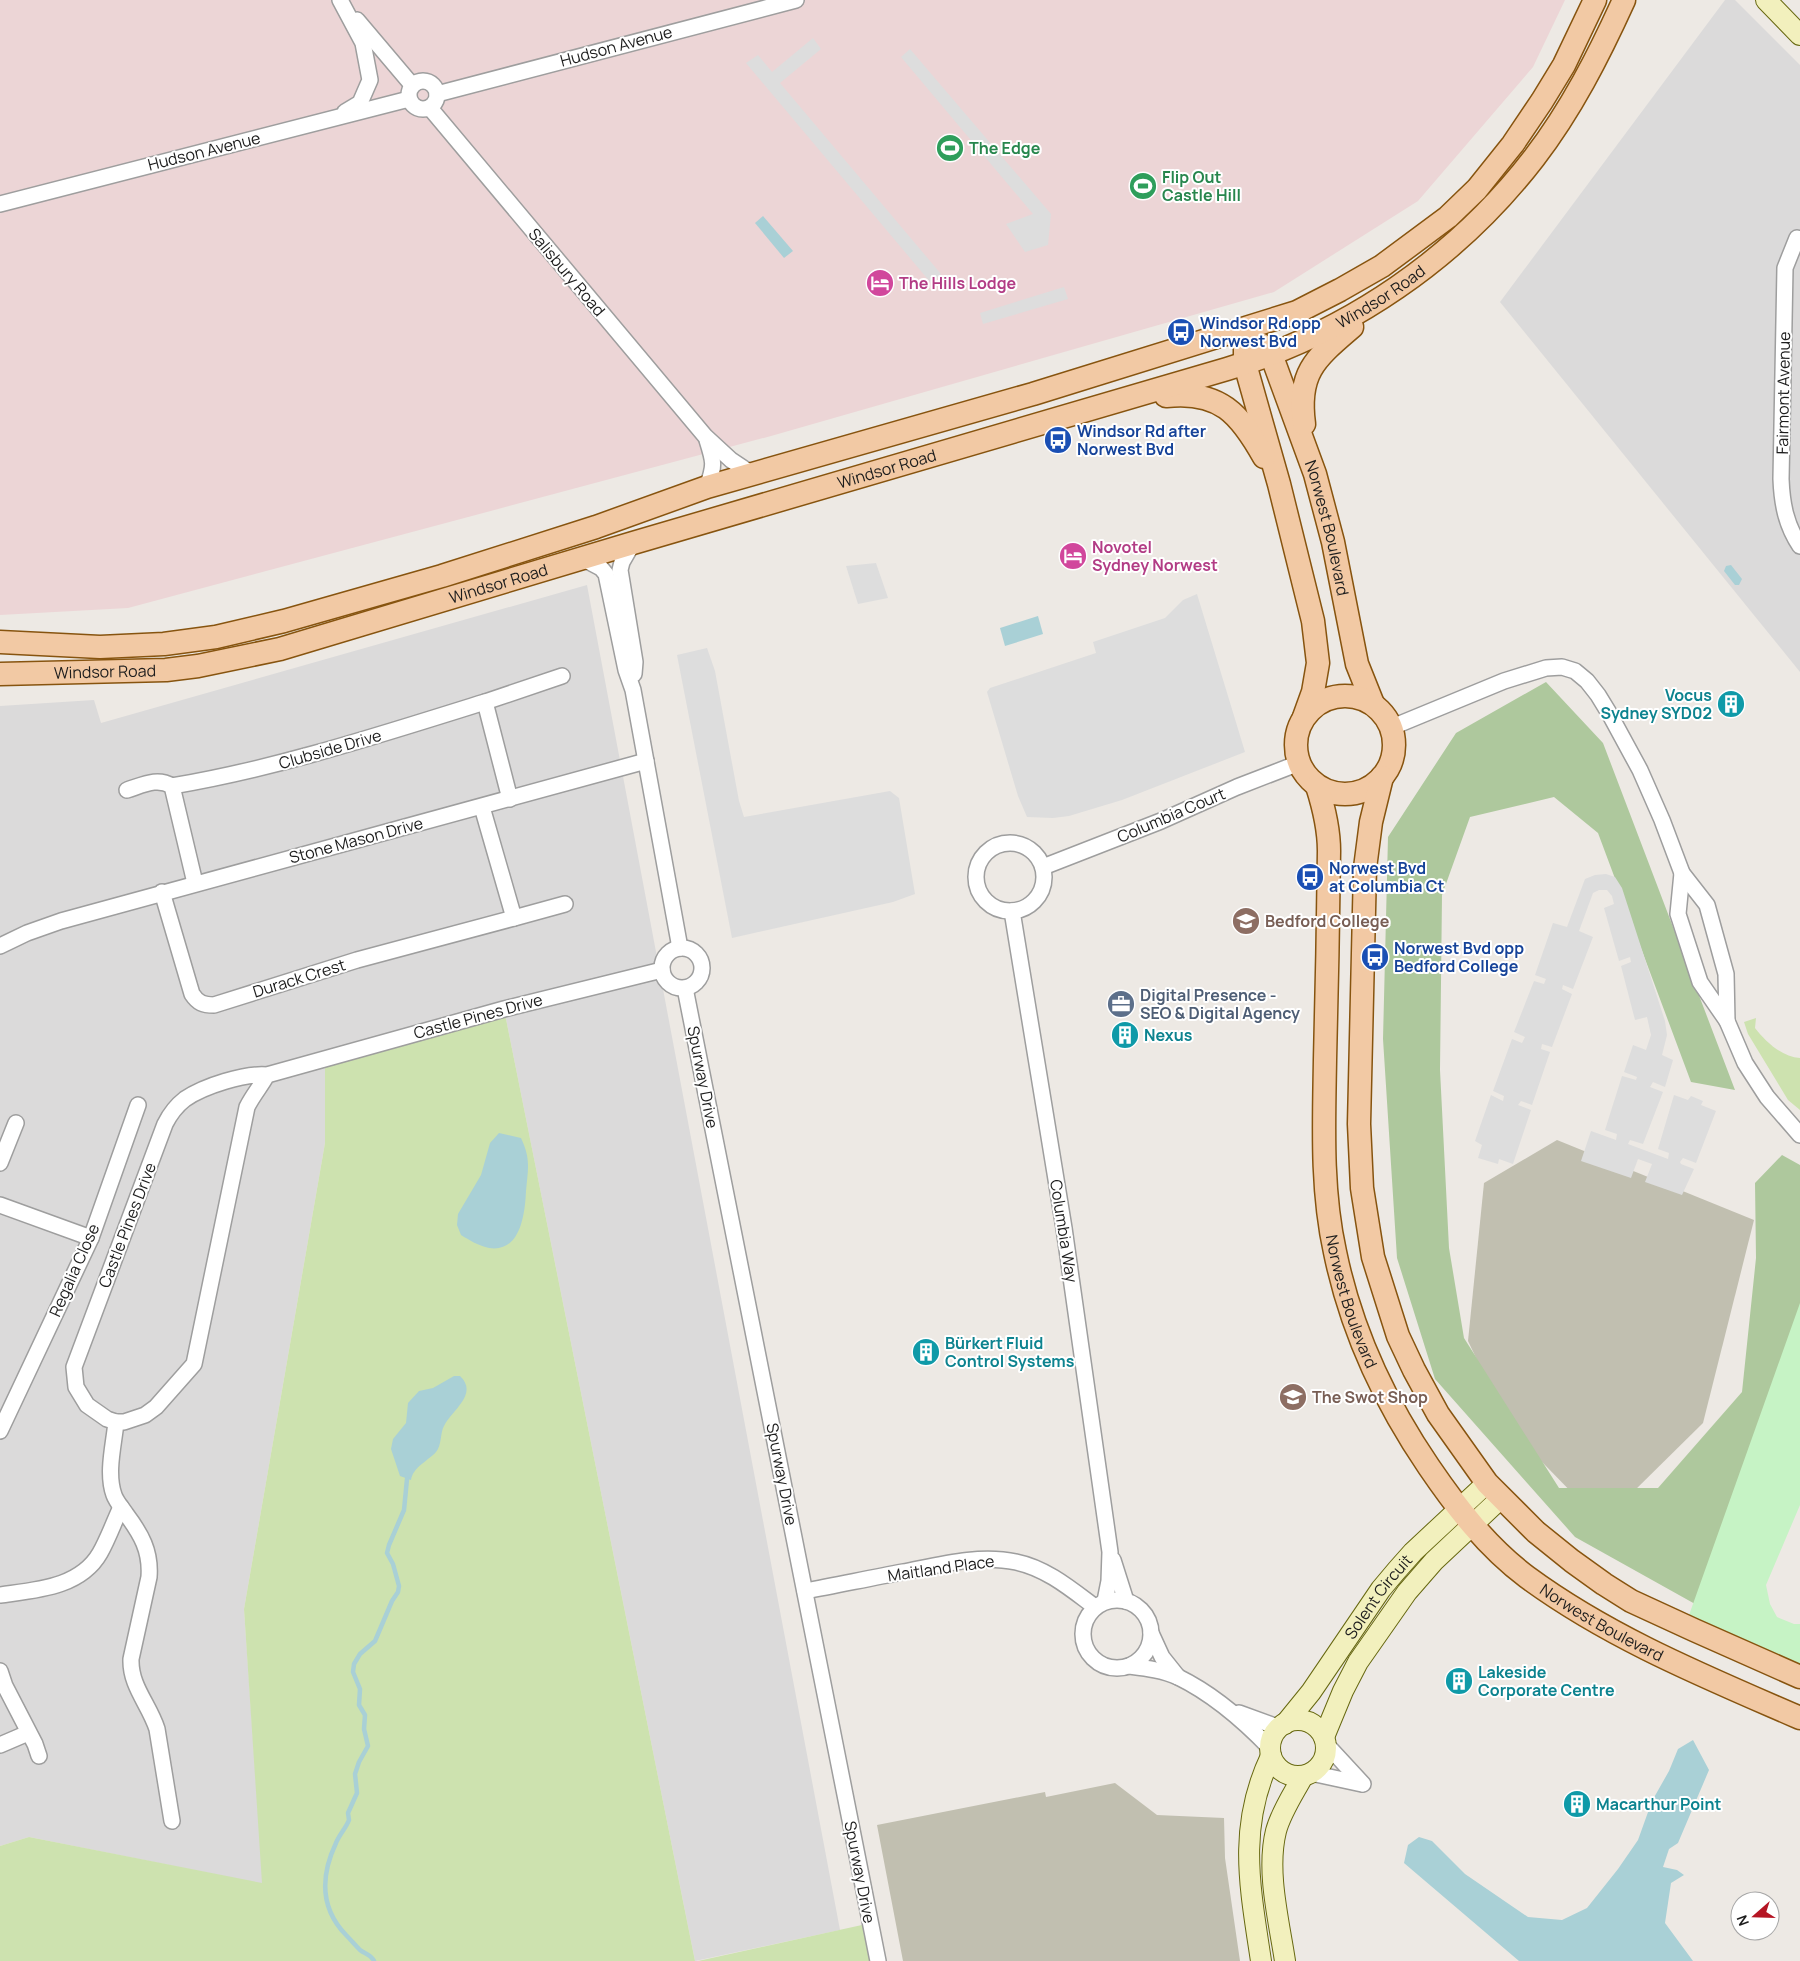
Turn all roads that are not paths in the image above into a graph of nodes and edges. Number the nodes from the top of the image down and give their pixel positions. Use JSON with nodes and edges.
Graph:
{"nodes":[{"id":1,"x":340,"y":0,"type":"edge"},
{"id":2,"x":796,"y":0,"type":"edge"},
{"id":3,"x":1595,"y":0,"type":"edge"},
{"id":4,"x":1624,"y":0,"type":"edge"},
{"id":5,"x":1766,"y":0,"type":"edge"},
{"id":6,"x":1800,"y":35,"type":"edge"},
{"id":7,"x":411,"y":92,"type":"junction"},
{"id":8,"x":438,"y":94,"type":"junction"},
{"id":9,"x":430,"y":108,"type":"junction"},
{"id":10,"x":337,"y":117,"type":"junction"},
{"id":11,"x":0,"y":204,"type":"edge"},
{"id":12,"x":1797,"y":238,"type":"dead end"},
{"id":13,"x":1396,"y":288,"type":"junction"},
{"id":14,"x":1245,"y":329,"type":"junction"},
{"id":15,"x":1271,"y":354,"type":"junction"},
{"id":16,"x":1245,"y":364,"type":"junction"},
{"id":17,"x":1121,"y":401,"type":"junction"},
{"id":18,"x":705,"y":436,"type":"junction"},
{"id":19,"x":752,"y":474,"type":"junction"},
{"id":20,"x":1315,"y":474,"type":"junction"},
{"id":21,"x":1279,"y":484,"type":"junction"},
{"id":22,"x":707,"y":487,"type":"junction"},
{"id":23,"x":633,"y":543,"type":"junction"},
{"id":24,"x":1800,"y":546,"type":"edge"},
{"id":25,"x":582,"y":558,"type":"junction"},
{"id":26,"x":0,"y":642,"type":"edge"},
{"id":27,"x":0,"y":674,"type":"edge"},
{"id":28,"x":562,"y":676,"type":"dead end"},
{"id":29,"x":633,"y":690,"type":"junction"},
{"id":30,"x":485,"y":702,"type":"junction"},
{"id":31,"x":1373,"y":704,"type":"junction"},
{"id":32,"x":1304,"y":717,"type":"junction"},
{"id":33,"x":1390,"y":728,"type":"junction"},
{"id":34,"x":646,"y":761,"type":"junction"},
{"id":35,"x":1299,"y":763,"type":"junction"},
{"id":36,"x":1382,"y":777,"type":"junction"},
{"id":37,"x":172,"y":786,"type":"junction"},
{"id":38,"x":1317,"y":786,"type":"junction"},
{"id":39,"x":128,"y":790,"type":"dead end"},
{"id":40,"x":510,"y":799,"type":"junction"},
{"id":41,"x":482,"y":807,"type":"junction"},
{"id":42,"x":1042,"y":867,"type":"junction"},
{"id":43,"x":1682,"y":873,"type":"junction"},
{"id":44,"x":195,"y":883,"type":"junction"},
{"id":45,"x":162,"y":892,"type":"junction"},
{"id":46,"x":565,"y":904,"type":"dead end"},
{"id":47,"x":1012,"y":911,"type":"junction"},
{"id":48,"x":514,"y":918,"type":"junction"},
{"id":49,"x":0,"y":946,"type":"edge"},
{"id":50,"x":680,"y":948,"type":"junction"},
{"id":51,"x":662,"y":970,"type":"junction"},
{"id":52,"x":685,"y":988,"type":"junction"},
{"id":53,"x":1727,"y":1021,"type":"junction"},
{"id":54,"x":267,"y":1075,"type":"junction"},
{"id":55,"x":138,"y":1104,"type":"dead end"},
{"id":56,"x":16,"y":1123,"type":"dead end"},
{"id":57,"x":1800,"y":1135,"type":"edge"},
{"id":58,"x":0,"y":1163,"type":"edge"},
{"id":59,"x":0,"y":1205,"type":"edge"},
{"id":60,"x":91,"y":1238,"type":"junction"},
{"id":61,"x":116,"y":1422,"type":"junction"},
{"id":62,"x":0,"y":1431,"type":"edge"},
{"id":63,"x":1494,"y":1490,"type":"junction"},
{"id":64,"x":121,"y":1507,"type":"junction"},
{"id":65,"x":1465,"y":1517,"type":"junction"},
{"id":66,"x":1110,"y":1552,"type":"junction"},
{"id":67,"x":805,"y":1591,"type":"junction"},
{"id":68,"x":0,"y":1595,"type":"edge"},
{"id":69,"x":1126,"y":1600,"type":"junction"},
{"id":70,"x":1100,"y":1604,"type":"junction"},
{"id":71,"x":1151,"y":1633,"type":"junction"},
{"id":72,"x":1129,"y":1666,"type":"junction"},
{"id":73,"x":0,"y":1671,"type":"edge"},
{"id":74,"x":1178,"y":1677,"type":"junction"},
{"id":75,"x":1800,"y":1677,"type":"edge"},
{"id":76,"x":1231,"y":1710,"type":"junction"},
{"id":77,"x":1800,"y":1718,"type":"edge"},
{"id":78,"x":1282,"y":1726,"type":"junction"},
{"id":79,"x":28,"y":1733,"type":"junction"},
{"id":80,"x":1325,"y":1741,"type":"junction"},
{"id":81,"x":0,"y":1745,"type":"edge"},
{"id":82,"x":1271,"y":1752,"type":"junction"},
{"id":83,"x":39,"y":1756,"type":"dead end"},
{"id":84,"x":1307,"y":1774,"type":"junction"},
{"id":85,"x":172,"y":1821,"type":"dead end"},
{"id":86,"x":878,"y":1961,"type":"edge"},
{"id":87,"x":1261,"y":1961,"type":"edge"},
{"id":88,"x":1285,"y":1961,"type":"edge"}],
"edges":[{"from":1,"to":7,"type":"street"},
{"from":1,"to":10,"type":"street"},
{"from":2,"to":8,"type":"street","name":"Hudson Avenue"},
{"from":3,"to":14,"type":"main road","name":"Windsor Road"},
{"from":4,"to":13,"type":"main road","name":"Windsor Road"},
{"from":5,"to":6,"type":"street"},
{"from":7,"to":8,"type":"street"},
{"from":7,"to":9,"type":"street"},
{"from":7,"to":10,"type":"street","name":"Hudson Avenue"},
{"from":8,"to":9,"type":"street"},
{"from":9,"to":18,"type":"street","name":"Salisbury Road"},
{"from":10,"to":11,"type":"street","name":"Hudson Avenue"},
{"from":12,"to":24,"type":"street","name":"Fairmont Avenue"},
{"from":13,"to":15,"type":"main road","name":"Windsor Road"},
{"from":13,"to":20,"type":"main road"},
{"from":14,"to":15,"type":"main road"},
{"from":14,"to":16,"type":"main road"},
{"from":14,"to":19,"type":"main road","name":"Windsor Road"},
{"from":15,"to":16,"type":"main road","name":"Windsor Road"},
{"from":15,"to":20,"type":"main road","name":"Norwest Boulevard"},
{"from":16,"to":17,"type":"main road","name":"Windsor Road"},
{"from":16,"to":21,"type":"main road"},
{"from":17,"to":21,"type":"main road"},
{"from":17,"to":23,"type":"main road","name":"Windsor Road"},
{"from":18,"to":19,"type":"street","name":"Salisbury Road"},
{"from":18,"to":22,"type":"street","name":"Salisbury Road"},
{"from":19,"to":22,"type":"main road","name":"Windsor Road"},
{"from":20,"to":31,"type":"main road","name":"Norwest Boulevard"},
{"from":21,"to":32,"type":"main road"},
{"from":22,"to":26,"type":"main road","name":"Windsor Road"},
{"from":23,"to":25,"type":"main road","name":"Windsor Road"},
{"from":23,"to":29,"type":"street"},
{"from":25,"to":27,"type":"main road","name":"Windsor Road"},
{"from":25,"to":29,"type":"street"},
{"from":28,"to":30,"type":"street","name":"Clubside Drive"},
{"from":29,"to":34,"type":"street"},
{"from":30,"to":37,"type":"street","name":"Clubside Drive"},
{"from":30,"to":40,"type":"street"},
{"from":31,"to":32,"type":"main road"},
{"from":31,"to":33,"type":"main road"},
{"from":32,"to":35,"type":"main road"},
{"from":33,"to":36,"type":"main road"},
{"from":33,"to":43,"type":"street"},
{"from":34,"to":40,"type":"street","name":"Stone Mason Drive"},
{"from":34,"to":50,"type":"street"},
{"from":35,"to":38,"type":"main road"},
{"from":35,"to":42,"type":"street","name":"Columbia Court"},
{"from":36,"to":38,"type":"main road"},
{"from":36,"to":63,"type":"main road","name":"Norwest Boulevard"},
{"from":37,"to":39,"type":"street","name":"Clubside Drive"},
{"from":37,"to":44,"type":"street"},
{"from":38,"to":65,"type":"main road","name":"Norwest Boulevard"},
{"from":40,"to":41,"type":"street","name":"Stone Mason Drive"},
{"from":41,"to":44,"type":"street","name":"Stone Mason Drive"},
{"from":41,"to":48,"type":"street"},
{"from":42,"to":47,"type":"street"},
{"from":42,"to":47,"type":"street"},
{"from":43,"to":53,"type":"street"},
{"from":43,"to":53,"type":"street"},
{"from":44,"to":45,"type":"street","name":"Stone Mason Drive"},
{"from":45,"to":48,"type":"street","name":"Durack Crest"},
{"from":45,"to":49,"type":"street","name":"Stone Mason Drive"},
{"from":46,"to":48,"type":"street","name":"Durack Crest"},
{"from":47,"to":66,"type":"street","name":"Columbia Way"},
{"from":50,"to":51,"type":"street"},
{"from":50,"to":52,"type":"street"},
{"from":51,"to":52,"type":"street"},
{"from":51,"to":54,"type":"street","name":"Castle Pines Drive"},
{"from":52,"to":67,"type":"street","name":"Spurway Drive"},
{"from":53,"to":57,"type":"street"},
{"from":54,"to":61,"type":"street"},
{"from":54,"to":61,"type":"street","name":"Castle Pines Drive"},
{"from":55,"to":60,"type":"street","name":"Regalia Close"},
{"from":56,"to":58,"type":"street"},
{"from":59,"to":60,"type":"street"},
{"from":60,"to":62,"type":"street","name":"Regalia Close"},
{"from":61,"to":64,"type":"street"},
{"from":63,"to":65,"type":"street","name":"Solent Circuit"},
{"from":63,"to":75,"type":"main road","name":"Norwest Boulevard"},
{"from":64,"to":68,"type":"street"},
{"from":64,"to":85,"type":"street"},
{"from":65,"to":77,"type":"main road","name":"Norwest Boulevard"},
{"from":65,"to":78,"type":"street","name":"Solent Circuit"},
{"from":65,"to":80,"type":"street","name":"Solent Circuit"},
{"from":66,"to":69,"type":"street","name":"Columbia Way"},
{"from":66,"to":70,"type":"street","name":"Columbia Way"},
{"from":67,"to":70,"type":"street","name":"Maitland Place"},
{"from":67,"to":86,"type":"street","name":"Spurway Drive"},
{"from":69,"to":70,"type":"street"},
{"from":69,"to":71,"type":"street"},
{"from":70,"to":72,"type":"street"},
{"from":71,"to":72,"type":"street"},
{"from":71,"to":74,"type":"street"},
{"from":72,"to":74,"type":"street"},
{"from":73,"to":79,"type":"street"},
{"from":74,"to":76,"type":"street"},
{"from":76,"to":78,"type":"street"},
{"from":76,"to":82,"type":"street"},
{"from":78,"to":80,"type":"street"},
{"from":78,"to":82,"type":"street"},
{"from":79,"to":81,"type":"street"},
{"from":79,"to":83,"type":"street"},
{"from":80,"to":84,"type":"street"},
{"from":80,"to":84,"type":"street"},
{"from":82,"to":84,"type":"street"},
{"from":82,"to":87,"type":"street"},
{"from":84,"to":88,"type":"street"}]}
